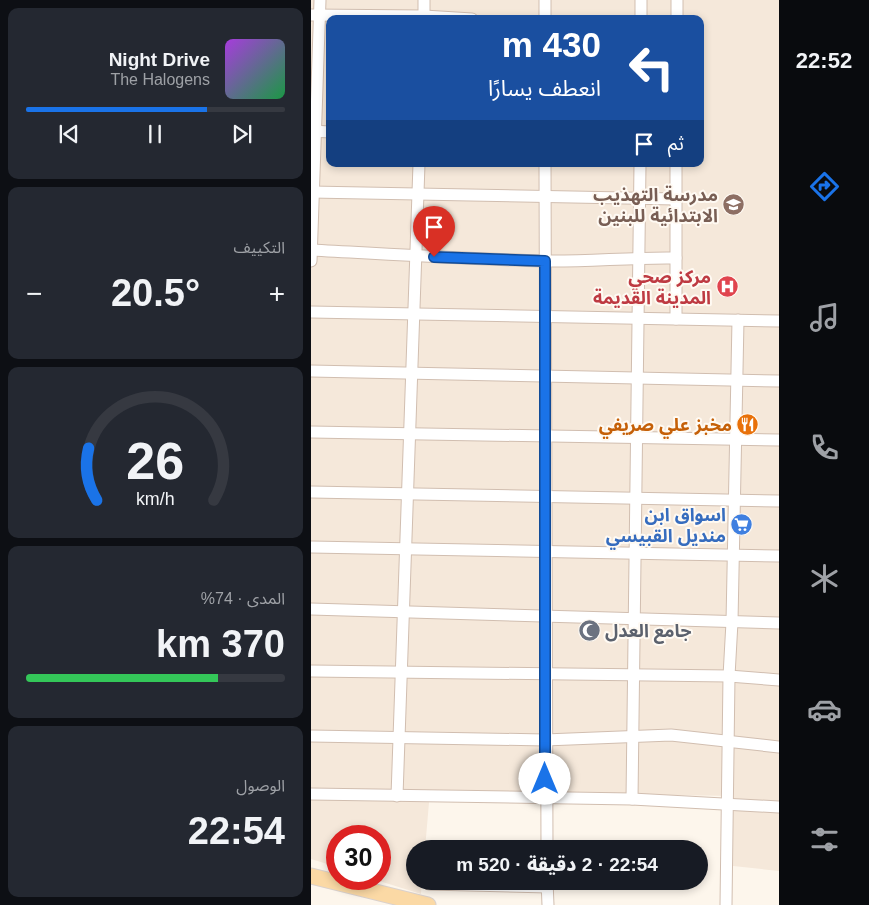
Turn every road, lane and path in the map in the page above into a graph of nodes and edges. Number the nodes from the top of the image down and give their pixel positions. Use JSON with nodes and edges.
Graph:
{"nodes":[{"id":1,"x":320,"y":0,"type":"edge"},
{"id":2,"x":424,"y":0,"type":"edge"},
{"id":3,"x":545,"y":0,"type":"edge"},
{"id":4,"x":641,"y":0,"type":"edge"},
{"id":5,"x":677,"y":0,"type":"edge"},
{"id":6,"x":315,"y":15,"type":"edge"},
{"id":7,"x":424,"y":15,"type":"edge"},
{"id":8,"x":545,"y":15,"type":"edge"},
{"id":9,"x":641,"y":15,"type":"edge"},
{"id":10,"x":677,"y":15,"type":"edge"},
{"id":11,"x":314,"y":77,"type":"edge"},
{"id":12,"x":313,"y":131,"type":"edge"},
{"id":13,"x":326,"y":132,"type":"edge"},
{"id":14,"x":419,"y":167,"type":"edge"},
{"id":15,"x":545,"y":167,"type":"edge"},
{"id":16,"x":640,"y":167,"type":"edge"},
{"id":17,"x":676,"y":167,"type":"edge"},
{"id":18,"x":312,"y":192,"type":"edge"},
{"id":19,"x":418,"y":194,"type":"junction"},
{"id":20,"x":545,"y":196,"type":"junction"},
{"id":21,"x":639,"y":198,"type":"junction"},
{"id":22,"x":676,"y":199,"type":"junction"},
{"id":23,"x":311,"y":250,"type":"edge"},
{"id":24,"x":416,"y":256,"type":"junction"},
{"id":25,"x":639,"y":257,"type":"junction"},
{"id":26,"x":676,"y":258,"type":"junction"},
{"id":27,"x":311,"y":261,"type":"edge"},
{"id":28,"x":545,"y":261,"type":"junction"},
{"id":29,"x":311,"y":312,"type":"edge"},
{"id":30,"x":414,"y":314,"type":"junction"},
{"id":31,"x":545,"y":317,"type":"junction"},
{"id":32,"x":638,"y":319,"type":"junction"},
{"id":33,"x":676,"y":319,"type":"junction"},
{"id":34,"x":738,"y":320,"type":"junction"},
{"id":35,"x":779,"y":321,"type":"edge"},
{"id":36,"x":311,"y":371,"type":"edge"},
{"id":37,"x":412,"y":373,"type":"junction"},
{"id":38,"x":545,"y":376,"type":"junction"},
{"id":39,"x":637,"y":378,"type":"junction"},
{"id":40,"x":737,"y":380,"type":"junction"},
{"id":41,"x":779,"y":381,"type":"edge"},
{"id":42,"x":311,"y":432,"type":"edge"},
{"id":43,"x":410,"y":434,"type":"junction"},
{"id":44,"x":546,"y":436,"type":"junction"},
{"id":45,"x":637,"y":438,"type":"junction"},
{"id":46,"x":735,"y":440,"type":"junction"},
{"id":47,"x":779,"y":440,"type":"edge"},
{"id":48,"x":311,"y":492,"type":"edge"},
{"id":49,"x":408,"y":494,"type":"junction"},
{"id":50,"x":545,"y":497,"type":"junction"},
{"id":51,"x":636,"y":498,"type":"junction"},
{"id":52,"x":734,"y":500,"type":"junction"},
{"id":53,"x":779,"y":501,"type":"edge"},
{"id":54,"x":311,"y":547,"type":"edge"},
{"id":55,"x":406,"y":548,"type":"junction"},
{"id":56,"x":545,"y":551,"type":"junction"},
{"id":57,"x":635,"y":553,"type":"junction"},
{"id":58,"x":733,"y":555,"type":"junction"},
{"id":59,"x":779,"y":556,"type":"edge"},
{"id":60,"x":311,"y":609,"type":"edge"},
{"id":61,"x":404,"y":612,"type":"junction"},
{"id":62,"x":545,"y":616,"type":"junction"},
{"id":63,"x":634,"y":619,"type":"junction"},
{"id":64,"x":732,"y":622,"type":"junction"},
{"id":65,"x":779,"y":623,"type":"edge"},
{"id":66,"x":311,"y":671,"type":"edge"},
{"id":67,"x":401,"y":672,"type":"junction"},
{"id":68,"x":546,"y":674,"type":"junction"},
{"id":69,"x":634,"y":674,"type":"junction"},
{"id":70,"x":729,"y":676,"type":"junction"},
{"id":71,"x":779,"y":680,"type":"edge"},
{"id":72,"x":311,"y":736,"type":"edge"},
{"id":73,"x":633,"y":736,"type":"junction"},
{"id":74,"x":399,"y":738,"type":"junction"},
{"id":75,"x":545,"y":740,"type":"junction"},
{"id":76,"x":729,"y":742,"type":"junction"},
{"id":77,"x":779,"y":747,"type":"edge"},
{"id":78,"x":311,"y":794,"type":"edge"},
{"id":79,"x":397,"y":796,"type":"junction"},
{"id":80,"x":545,"y":798,"type":"junction"},
{"id":81,"x":632,"y":799,"type":"junction"},
{"id":82,"x":728,"y":804,"type":"junction"},
{"id":83,"x":779,"y":808,"type":"edge"},
{"id":84,"x":547,"y":840,"type":"edge"},
{"id":85,"x":311,"y":876,"type":"edge"},
{"id":86,"x":311,"y":885,"type":"edge"},
{"id":87,"x":548,"y":890,"type":"edge"},
{"id":88,"x":389,"y":905,"type":"edge"},
{"id":89,"x":428,"y":905,"type":"edge"},
{"id":90,"x":548,"y":905,"type":"edge"},
{"id":91,"x":726,"y":905,"type":"edge"}],
"edges":[{"from":1,"to":6,"type":"street"},
{"from":2,"to":7,"type":"street"},
{"from":3,"to":8,"type":"street"},
{"from":4,"to":9,"type":"street"},
{"from":5,"to":10,"type":"street"},
{"from":6,"to":11,"type":"street"},
{"from":11,"to":12,"type":"street"},
{"from":12,"to":13,"type":"street"},
{"from":12,"to":18,"type":"street"},
{"from":14,"to":19,"type":"street"},
{"from":15,"to":20,"type":"street"},
{"from":16,"to":21,"type":"street"},
{"from":17,"to":22,"type":"street"},
{"from":18,"to":19,"type":"street"},
{"from":18,"to":23,"type":"street"},
{"from":19,"to":20,"type":"street"},
{"from":19,"to":24,"type":"street"},
{"from":20,"to":21,"type":"street"},
{"from":20,"to":28,"type":"street"},
{"from":21,"to":22,"type":"street"},
{"from":21,"to":25,"type":"street"},
{"from":22,"to":26,"type":"street"},
{"from":23,"to":24,"type":"street"},
{"from":23,"to":27,"type":"street"},
{"from":24,"to":28,"type":"street"},
{"from":24,"to":30,"type":"street"},
{"from":25,"to":26,"type":"street"},
{"from":25,"to":28,"type":"street"},
{"from":25,"to":32,"type":"street"},
{"from":26,"to":33,"type":"street"},
{"from":28,"to":31,"type":"street"},
{"from":29,"to":30,"type":"street"},
{"from":30,"to":31,"type":"street"},
{"from":30,"to":37,"type":"street"},
{"from":31,"to":32,"type":"street"},
{"from":31,"to":38,"type":"street"},
{"from":32,"to":33,"type":"street"},
{"from":32,"to":39,"type":"street"},
{"from":33,"to":34,"type":"street"},
{"from":34,"to":35,"type":"street"},
{"from":34,"to":40,"type":"street"},
{"from":36,"to":37,"type":"street"},
{"from":37,"to":38,"type":"street"},
{"from":37,"to":43,"type":"street"},
{"from":38,"to":39,"type":"street"},
{"from":38,"to":44,"type":"street"},
{"from":39,"to":40,"type":"street"},
{"from":39,"to":45,"type":"street"},
{"from":40,"to":41,"type":"street"},
{"from":40,"to":46,"type":"street"},
{"from":42,"to":43,"type":"street"},
{"from":43,"to":44,"type":"street"},
{"from":43,"to":49,"type":"street"},
{"from":44,"to":45,"type":"street"},
{"from":44,"to":50,"type":"street"},
{"from":45,"to":46,"type":"street"},
{"from":45,"to":51,"type":"street"},
{"from":46,"to":47,"type":"street"},
{"from":46,"to":52,"type":"street"},
{"from":48,"to":49,"type":"street"},
{"from":49,"to":50,"type":"street"},
{"from":49,"to":55,"type":"street"},
{"from":50,"to":51,"type":"street"},
{"from":50,"to":56,"type":"street"},
{"from":51,"to":52,"type":"street"},
{"from":51,"to":57,"type":"street"},
{"from":52,"to":53,"type":"street"},
{"from":52,"to":58,"type":"street"},
{"from":54,"to":55,"type":"street"},
{"from":55,"to":56,"type":"street"},
{"from":55,"to":61,"type":"street"},
{"from":56,"to":57,"type":"street"},
{"from":56,"to":62,"type":"street"},
{"from":57,"to":58,"type":"street"},
{"from":57,"to":63,"type":"street"},
{"from":58,"to":59,"type":"street"},
{"from":58,"to":64,"type":"street"},
{"from":60,"to":61,"type":"street"},
{"from":61,"to":62,"type":"street"},
{"from":61,"to":67,"type":"street"},
{"from":62,"to":63,"type":"street"},
{"from":62,"to":68,"type":"street"},
{"from":63,"to":64,"type":"street"},
{"from":63,"to":69,"type":"street"},
{"from":64,"to":65,"type":"street"},
{"from":64,"to":70,"type":"street"},
{"from":66,"to":67,"type":"street"},
{"from":67,"to":68,"type":"street"},
{"from":67,"to":74,"type":"street"},
{"from":68,"to":69,"type":"street"},
{"from":68,"to":75,"type":"street"},
{"from":69,"to":70,"type":"street"},
{"from":69,"to":73,"type":"street"},
{"from":70,"to":71,"type":"street"},
{"from":70,"to":76,"type":"street"},
{"from":72,"to":74,"type":"street"},
{"from":73,"to":75,"type":"street"},
{"from":73,"to":76,"type":"street"},
{"from":73,"to":81,"type":"street"},
{"from":74,"to":75,"type":"street"},
{"from":74,"to":79,"type":"street"},
{"from":75,"to":80,"type":"street"},
{"from":76,"to":77,"type":"street"},
{"from":76,"to":82,"type":"street"},
{"from":78,"to":79,"type":"street"},
{"from":79,"to":80,"type":"street"},
{"from":80,"to":81,"type":"street"},
{"from":80,"to":84,"type":"street"},
{"from":81,"to":82,"type":"street"},
{"from":82,"to":83,"type":"street"},
{"from":82,"to":91,"type":"street"},
{"from":85,"to":89,"type":"main road"},
{"from":86,"to":88,"type":"main road"},
{"from":87,"to":90,"type":"street"}]}
